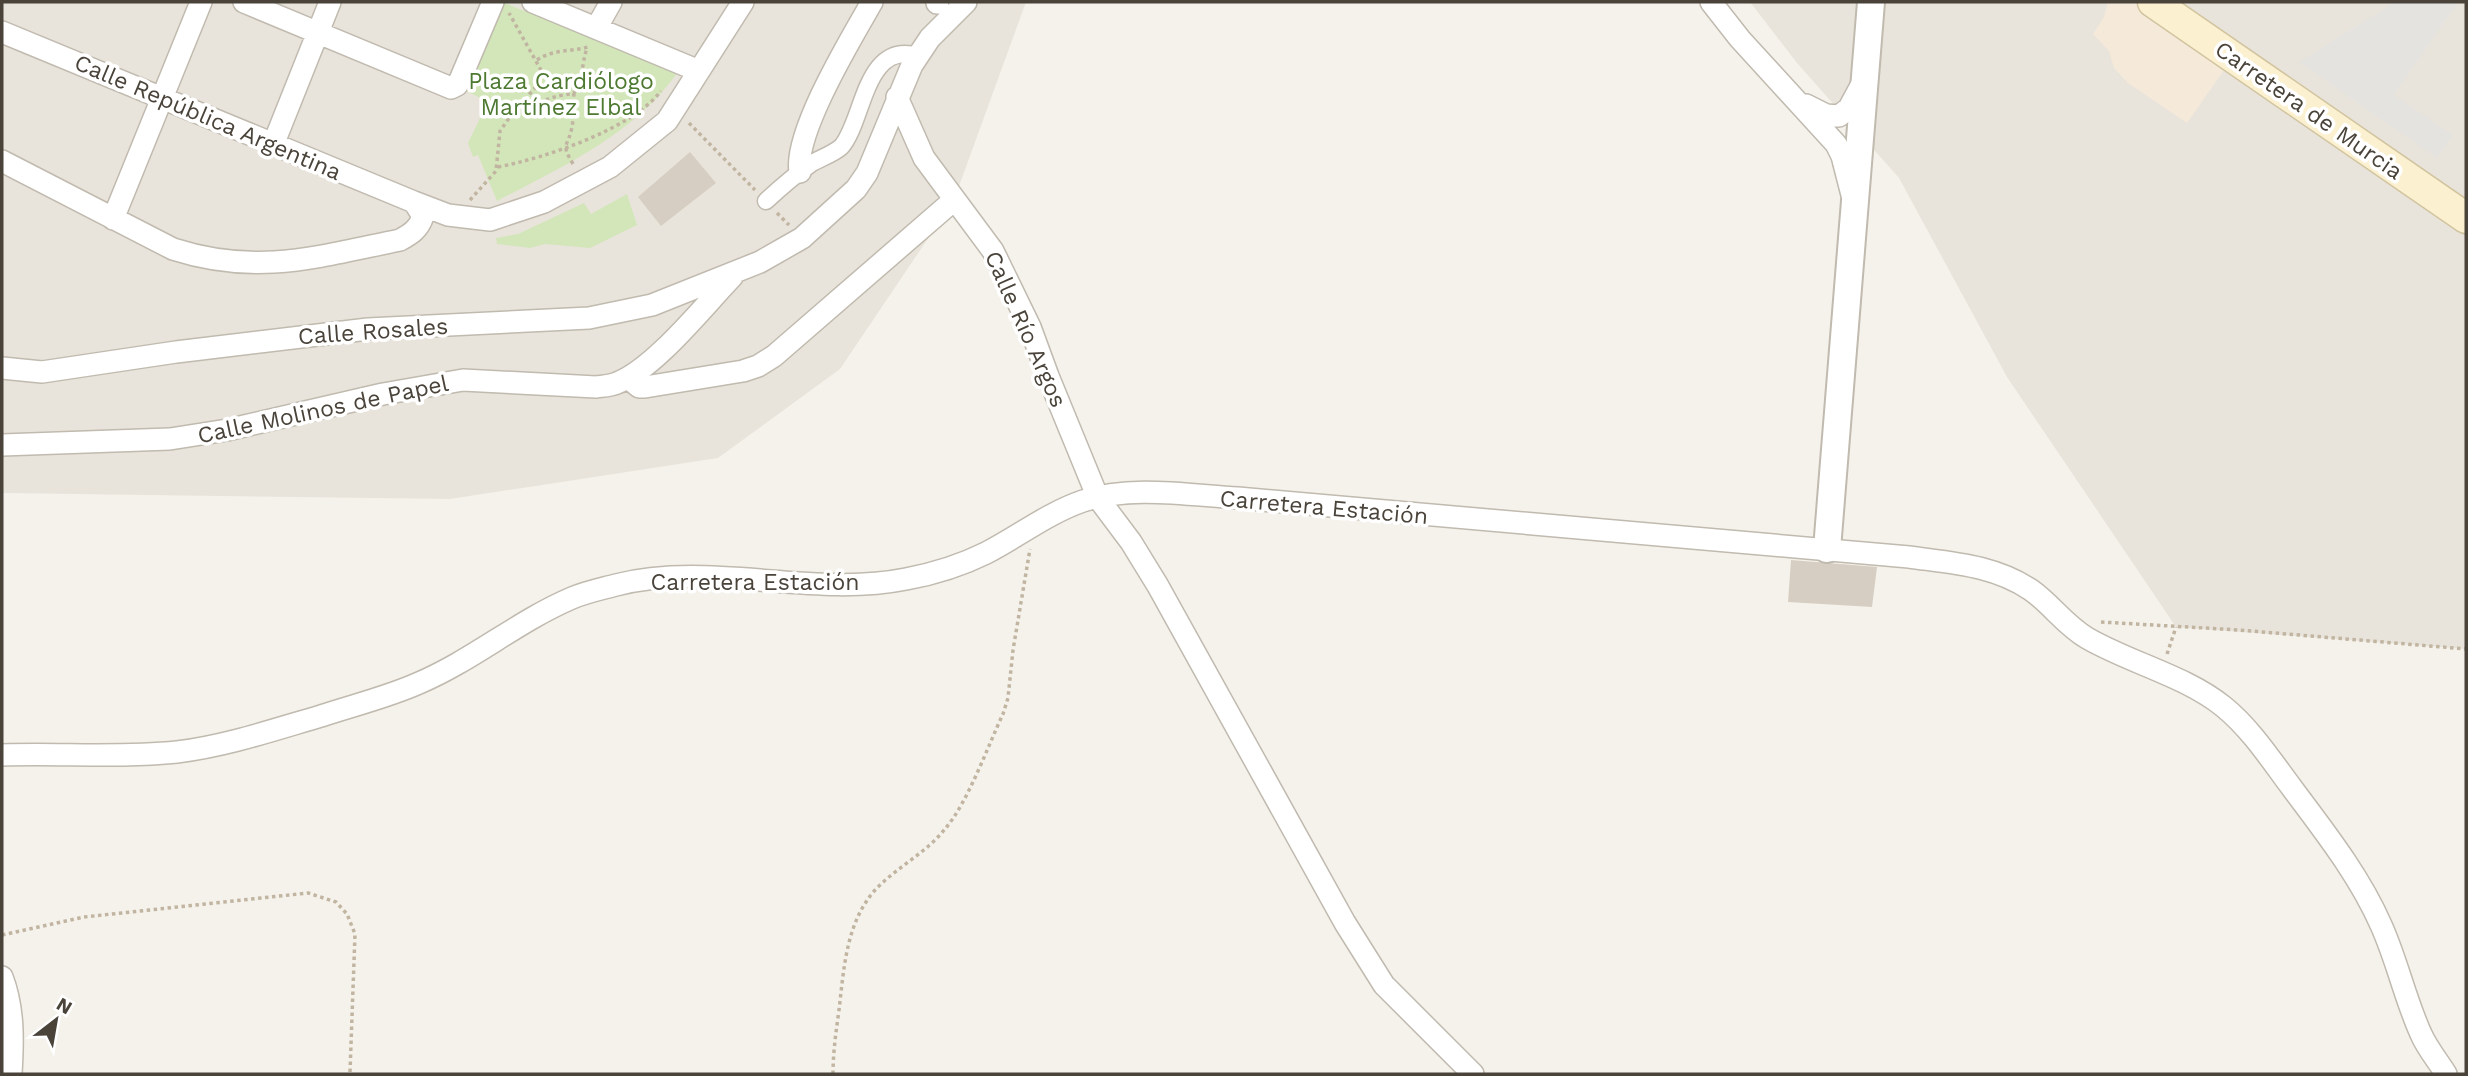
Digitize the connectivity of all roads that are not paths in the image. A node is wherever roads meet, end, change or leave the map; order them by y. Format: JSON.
{"nodes":[{"id":1,"x":201,"y":2,"type":"edge"},
{"id":2,"x":244,"y":2,"type":"edge"},
{"id":3,"x":330,"y":2,"type":"edge"},
{"id":4,"x":533,"y":2,"type":"edge"},
{"id":5,"x":611,"y":2,"type":"edge"},
{"id":6,"x":743,"y":2,"type":"edge"},
{"id":7,"x":873,"y":2,"type":"edge"},
{"id":8,"x":966,"y":2,"type":"edge"},
{"id":9,"x":1711,"y":2,"type":"edge"},
{"id":10,"x":1871,"y":2,"type":"edge"},
{"id":11,"x":2152,"y":2,"type":"edge"},
{"id":12,"x":501,"y":7,"type":"edge"},
{"id":13,"x":600,"y":28,"type":"junction"},
{"id":14,"x":2,"y":32,"type":"edge"},
{"id":15,"x":318,"y":32,"type":"junction"},
{"id":16,"x":918,"y":56,"type":"junction"},
{"id":17,"x":689,"y":67,"type":"junction"},
{"id":18,"x":1865,"y":76,"type":"junction"},
{"id":19,"x":1793,"y":96,"type":"junction"},
{"id":20,"x":897,"y":97,"type":"junction"},
{"id":21,"x":162,"y":98,"type":"junction"},
{"id":22,"x":273,"y":145,"type":"junction"},
{"id":23,"x":2,"y":161,"type":"edge"},
{"id":24,"x":800,"y":172,"type":"junction"},
{"id":25,"x":954,"y":200,"type":"junction"},
{"id":26,"x":766,"y":201,"type":"road end"},
{"id":27,"x":414,"y":202,"type":"junction"},
{"id":28,"x":1855,"y":209,"type":"junction"},
{"id":29,"x":2466,"y":218,"type":"edge"},
{"id":30,"x":113,"y":219,"type":"junction"},
{"id":31,"x":738,"y":271,"type":"junction"},
{"id":32,"x":2,"y":368,"type":"edge"},
{"id":33,"x":634,"y":375,"type":"junction"},
{"id":34,"x":2,"y":445,"type":"edge"},
{"id":35,"x":1098,"y":498,"type":"junction"},
{"id":36,"x":1827,"y":549,"type":"junction"},
{"id":37,"x":2,"y":755,"type":"edge"},
{"id":38,"x":2,"y":977,"type":"edge"},
{"id":39,"x":11,"y":1074,"type":"edge"},
{"id":40,"x":1473,"y":1074,"type":"edge"},
{"id":41,"x":2446,"y":1074,"type":"edge"}],
"edges":[{"from":1,"to":21,"type":"street"},
{"from":2,"to":15,"type":"street"},
{"from":3,"to":15,"type":"street"},
{"from":4,"to":13,"type":"street"},
{"from":5,"to":13,"type":"street"},
{"from":6,"to":17,"type":"street","name":"Calle República Argentina"},
{"from":7,"to":24,"type":"street"},
{"from":8,"to":16,"type":"street","name":"Calle Molinos de Papel"},
{"from":9,"to":19,"type":"street"},
{"from":10,"to":18,"type":"street"},
{"from":11,"to":29,"type":"main road","name":"Carretera de Murcia"},
{"from":12,"to":15,"type":"street"},
{"from":13,"to":17,"type":"street"},
{"from":14,"to":21,"type":"street","name":"Calle República Argentina"},
{"from":15,"to":22,"type":"street"},
{"from":16,"to":20,"type":"street","name":"Calle Molinos de Papel"},
{"from":16,"to":24,"type":"street"},
{"from":17,"to":27,"type":"street","name":"Calle República Argentina"},
{"from":18,"to":19,"type":"street"},
{"from":18,"to":28,"type":"street"},
{"from":19,"to":28,"type":"street"},
{"from":20,"to":25,"type":"street","name":"Calle Río Argos"},
{"from":20,"to":31,"type":"street","name":"Calle Molinos de Papel"},
{"from":21,"to":22,"type":"street","name":"Calle República Argentina"},
{"from":21,"to":30,"type":"street"},
{"from":22,"to":27,"type":"street","name":"Calle República Argentina"},
{"from":23,"to":30,"type":"street"},
{"from":24,"to":26,"type":"street"},
{"from":25,"to":33,"type":"street"},
{"from":25,"to":35,"type":"street","name":"Calle Río Argos"},
{"from":27,"to":30,"type":"street"},
{"from":28,"to":36,"type":"street"},
{"from":31,"to":32,"type":"street","name":"Calle Rosales"},
{"from":31,"to":33,"type":"street","name":"Calle Molinos de Papel"},
{"from":33,"to":34,"type":"street","name":"Calle Molinos de Papel"},
{"from":35,"to":36,"type":"street","name":"Carretera Estación"},
{"from":35,"to":37,"type":"street","name":"Carretera Estación"},
{"from":35,"to":40,"type":"street","name":"Calle Río Argos"},
{"from":36,"to":41,"type":"street","name":"Carretera Estación"},
{"from":38,"to":39,"type":"street"}]}
